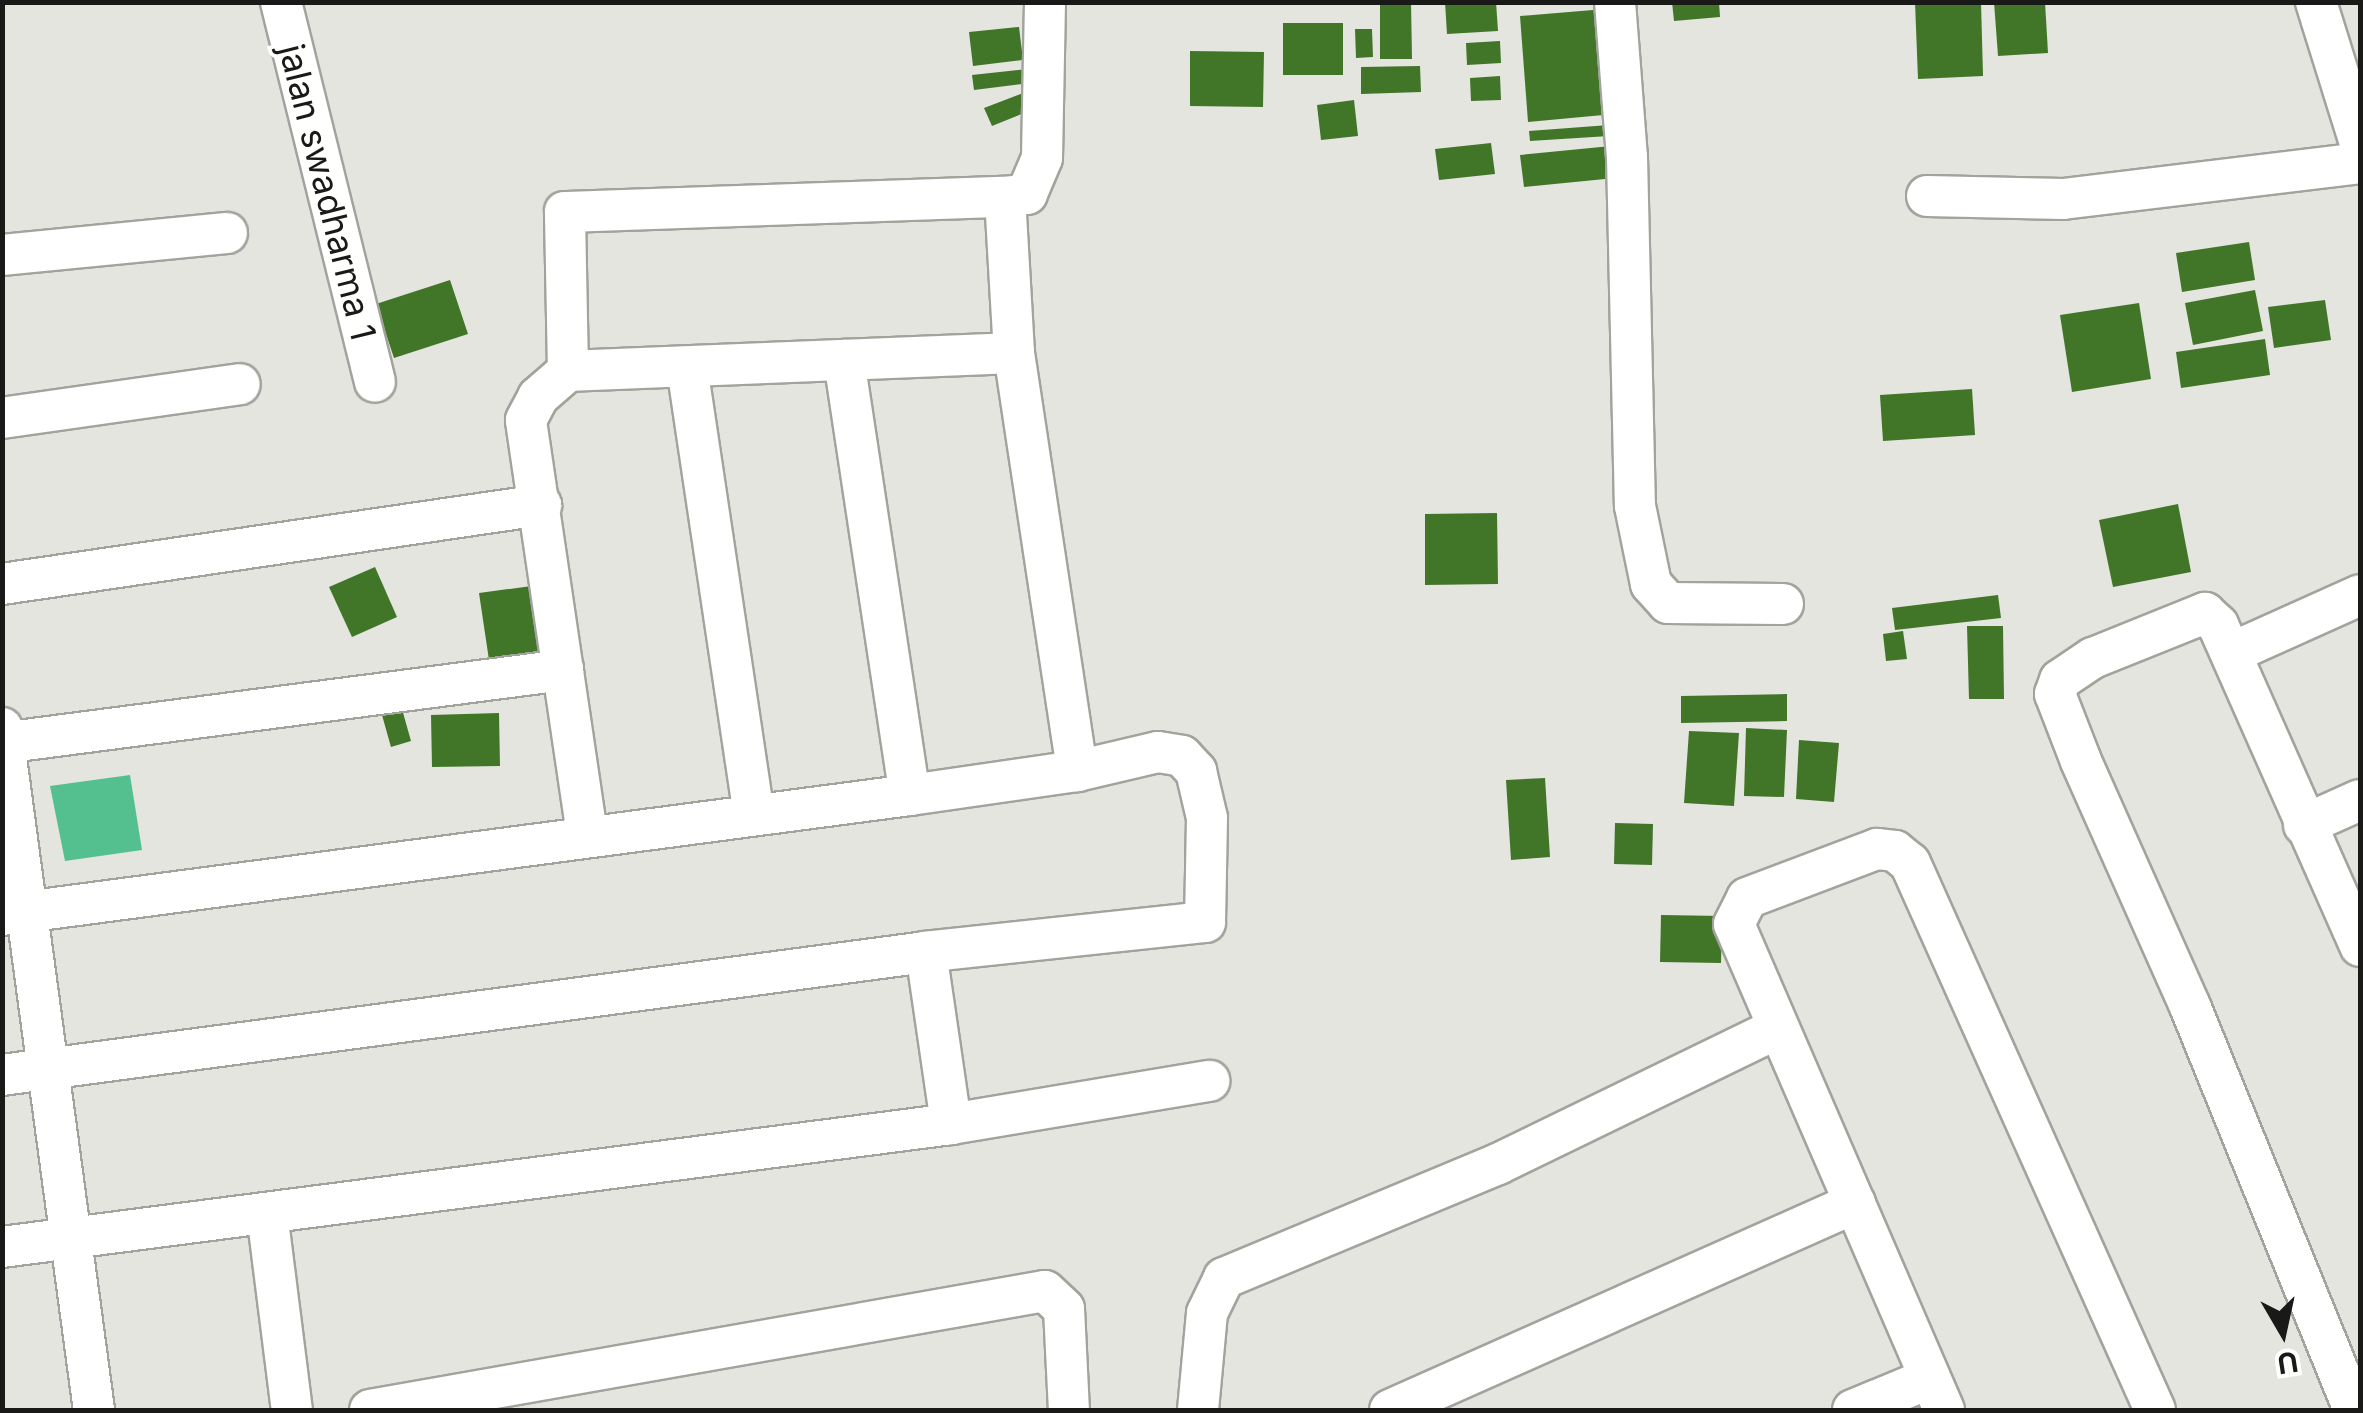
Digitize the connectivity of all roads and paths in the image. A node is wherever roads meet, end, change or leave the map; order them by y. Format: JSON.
{"nodes":[{"id":1,"x":281,"y":2,"type":"edge"},
{"id":2,"x":1045,"y":2,"type":"edge"},
{"id":3,"x":1615,"y":2,"type":"edge"},
{"id":4,"x":2316,"y":2,"type":"edge"},
{"id":5,"x":2360,"y":143,"type":"edge"},
{"id":6,"x":2360,"y":163,"type":"edge"},
{"id":7,"x":1927,"y":196,"type":"dead end"},
{"id":8,"x":1005,"y":197,"type":"junction"},
{"id":9,"x":227,"y":233,"type":"dead end"},
{"id":10,"x":2,"y":256,"type":"edge"},
{"id":11,"x":1014,"y":353,"type":"junction"},
{"id":12,"x":844,"y":360,"type":"junction"},
{"id":13,"x":687,"y":367,"type":"junction"},
{"id":14,"x":568,"y":371,"type":"junction"},
{"id":15,"x":375,"y":382,"type":"dead end"},
{"id":16,"x":240,"y":384,"type":"dead end"},
{"id":17,"x":2,"y":418,"type":"edge"},
{"id":18,"x":540,"y":505,"type":"junction"},
{"id":19,"x":2,"y":584,"type":"edge"},
{"id":20,"x":2360,"y":595,"type":"edge"},
{"id":21,"x":1783,"y":604,"type":"dead end"},
{"id":22,"x":2231,"y":654,"type":"junction"},
{"id":23,"x":563,"y":670,"type":"junction"},
{"id":24,"x":3,"y":738,"type":"edge"},
{"id":25,"x":1077,"y":772,"type":"junction"},
{"id":26,"x":910,"y":795,"type":"junction"},
{"id":27,"x":2360,"y":800,"type":"edge"},
{"id":28,"x":753,"y":811,"type":"junction"},
{"id":29,"x":2304,"y":824,"type":"junction"},
{"id":30,"x":587,"y":834,"type":"junction"},
{"id":31,"x":15,"y":913,"type":"edge"},
{"id":32,"x":2360,"y":946,"type":"edge"},
{"id":33,"x":926,"y":952,"type":"junction"},
{"id":34,"x":1776,"y":1029,"type":"junction"},
{"id":35,"x":48,"y":1070,"type":"junction"},
{"id":36,"x":2,"y":1075,"type":"edge"},
{"id":37,"x":1210,"y":1081,"type":"dead end"},
{"id":38,"x":951,"y":1124,"type":"junction"},
{"id":39,"x":1855,"y":1202,"type":"junction"},
{"id":40,"x":267,"y":1214,"type":"junction"},
{"id":41,"x":71,"y":1238,"type":"junction"},
{"id":42,"x":2,"y":1247,"type":"edge"},
{"id":43,"x":1936,"y":1395,"type":"edge"},
{"id":44,"x":94,"y":1410,"type":"edge"},
{"id":45,"x":292,"y":1410,"type":"edge"},
{"id":46,"x":370,"y":1410,"type":"edge"},
{"id":47,"x":1069,"y":1410,"type":"edge"},
{"id":48,"x":1198,"y":1410,"type":"edge"},
{"id":49,"x":1390,"y":1410,"type":"edge"},
{"id":50,"x":1853,"y":1410,"type":"edge"},
{"id":51,"x":2155,"y":1410,"type":"edge"},
{"id":52,"x":2354,"y":1410,"type":"edge"}],
"edges":[{"from":1,"to":15,"type":"street","name":"jalan swadharma 1"},
{"from":2,"to":8,"type":"street"},
{"from":3,"to":21,"type":"street"},
{"from":4,"to":5,"type":"street"},
{"from":6,"to":7,"type":"street"},
{"from":8,"to":11,"type":"street"},
{"from":8,"to":14,"type":"street"},
{"from":9,"to":10,"type":"street"},
{"from":11,"to":12,"type":"street"},
{"from":11,"to":25,"type":"street"},
{"from":12,"to":13,"type":"street"},
{"from":12,"to":26,"type":"street"},
{"from":13,"to":14,"type":"street"},
{"from":13,"to":28,"type":"street"},
{"from":14,"to":18,"type":"street"},
{"from":16,"to":17,"type":"street"},
{"from":18,"to":19,"type":"street"},
{"from":18,"to":23,"type":"street"},
{"from":20,"to":22,"type":"street"},
{"from":22,"to":29,"type":"street"},
{"from":22,"to":52,"type":"street"},
{"from":23,"to":24,"type":"street"},
{"from":23,"to":30,"type":"street"},
{"from":24,"to":31,"type":"street"},
{"from":25,"to":26,"type":"street"},
{"from":25,"to":33,"type":"street"},
{"from":26,"to":28,"type":"street"},
{"from":27,"to":29,"type":"street"},
{"from":28,"to":30,"type":"street"},
{"from":29,"to":32,"type":"street"},
{"from":30,"to":31,"type":"street"},
{"from":31,"to":35,"type":"street"},
{"from":33,"to":35,"type":"street"},
{"from":33,"to":38,"type":"street"},
{"from":34,"to":39,"type":"street"},
{"from":34,"to":48,"type":"street"},
{"from":34,"to":51,"type":"street"},
{"from":35,"to":36,"type":"street"},
{"from":35,"to":41,"type":"street"},
{"from":37,"to":38,"type":"street"},
{"from":38,"to":40,"type":"street"},
{"from":39,"to":43,"type":"street"},
{"from":39,"to":49,"type":"street"},
{"from":40,"to":41,"type":"street"},
{"from":40,"to":45,"type":"street"},
{"from":41,"to":42,"type":"street"},
{"from":41,"to":44,"type":"street"},
{"from":43,"to":50,"type":"street"},
{"from":46,"to":47,"type":"street"}]}
